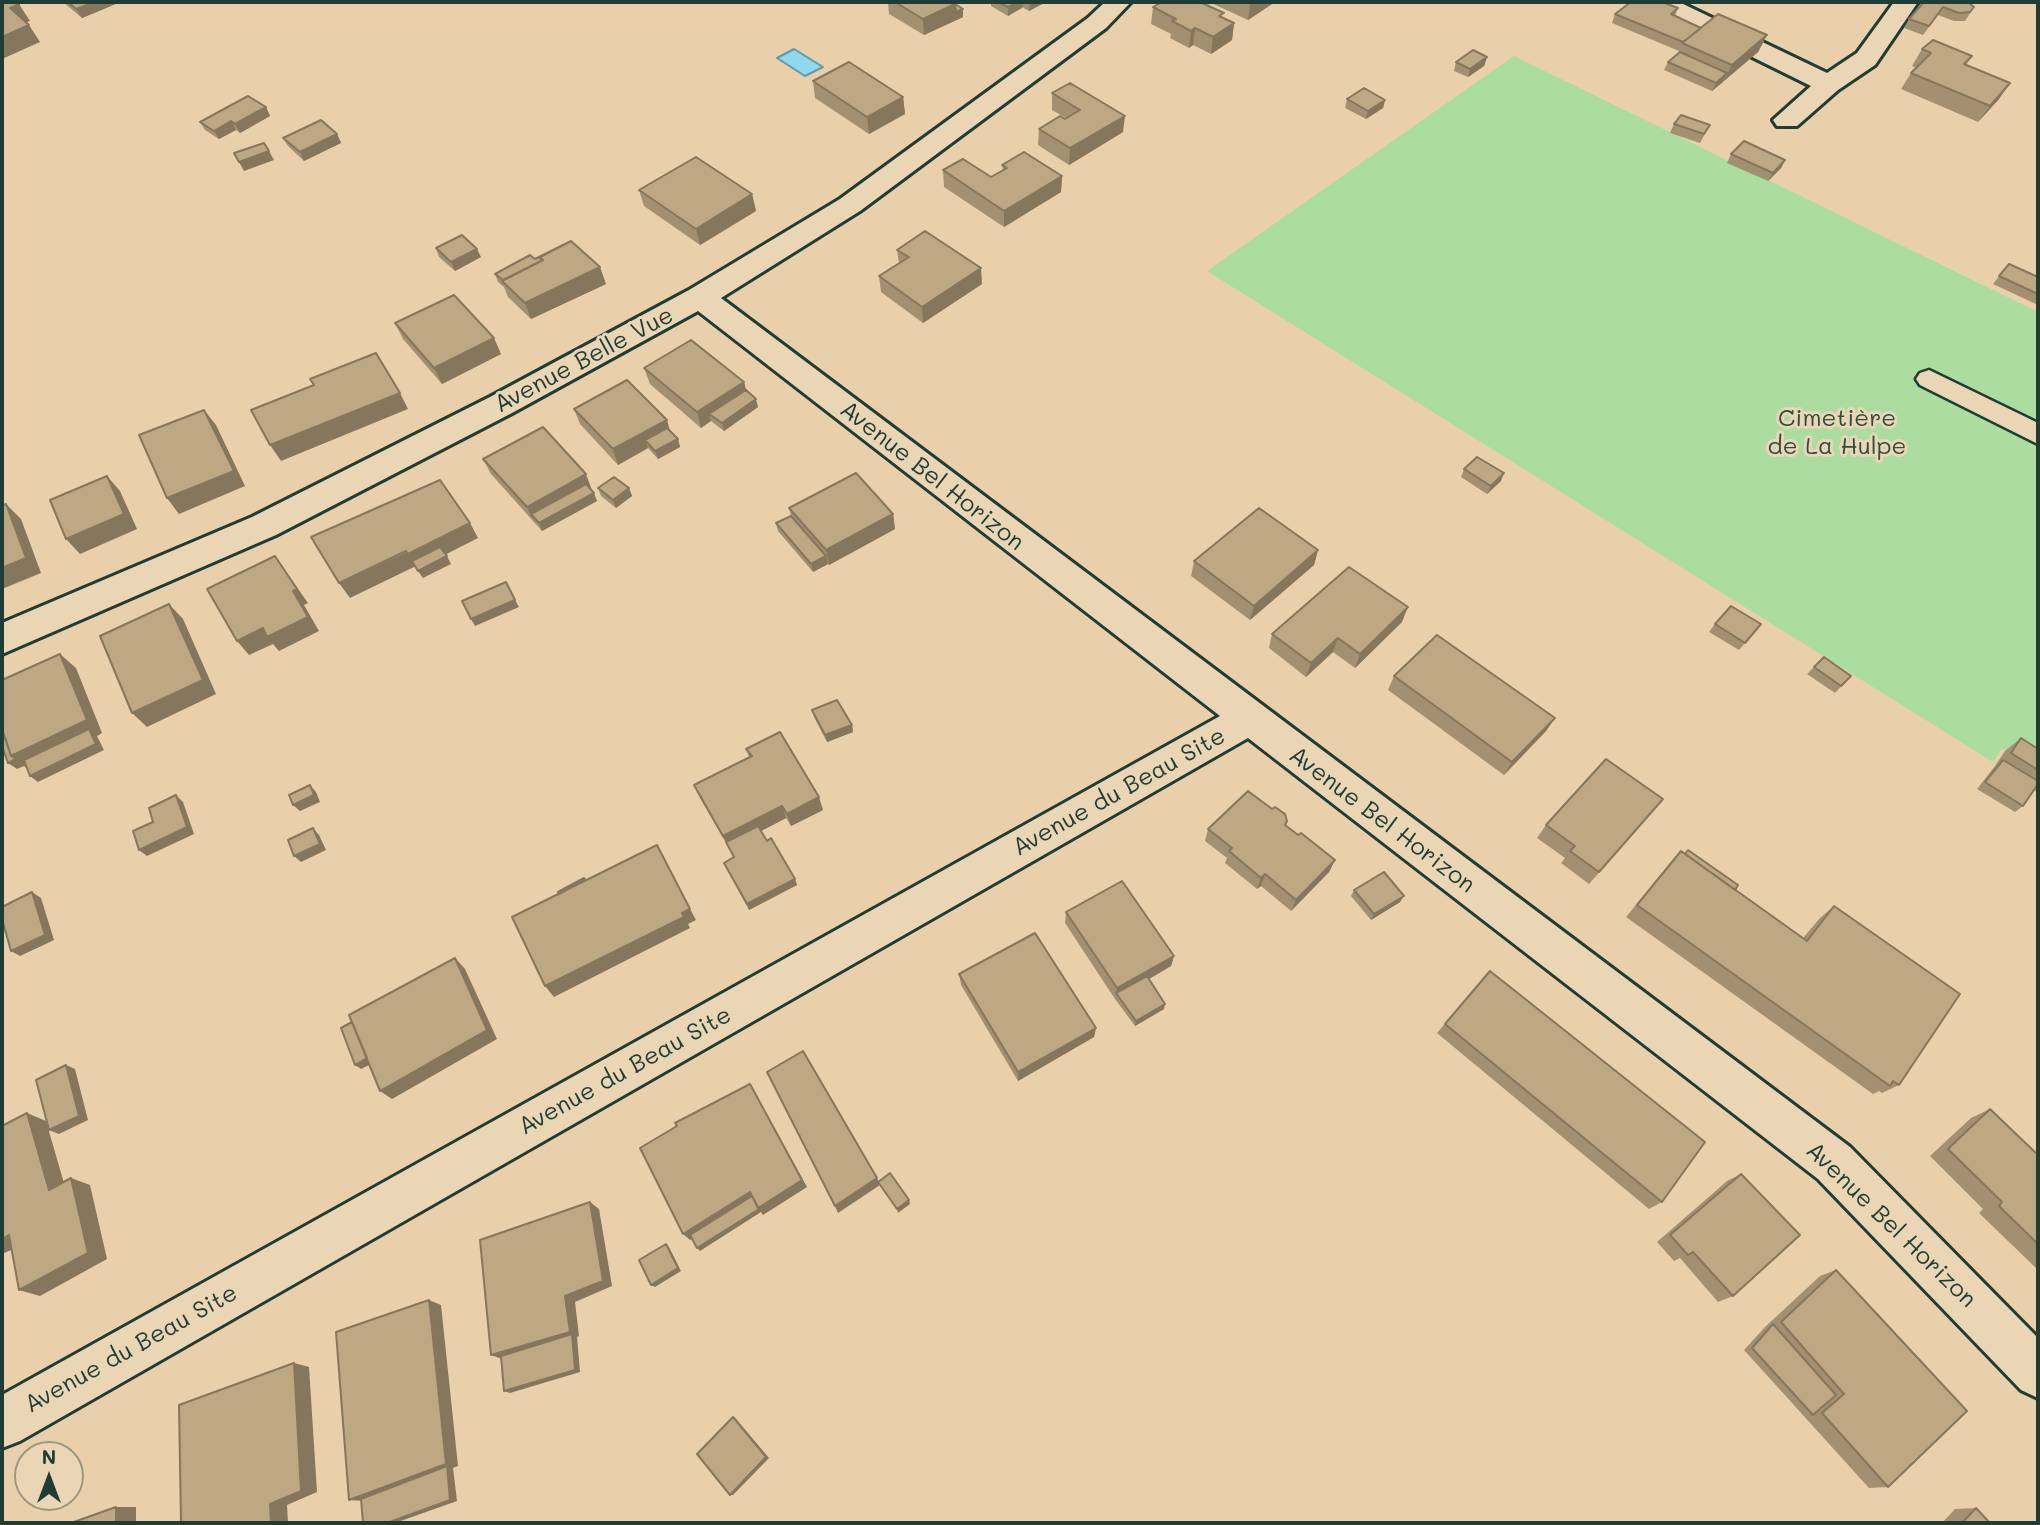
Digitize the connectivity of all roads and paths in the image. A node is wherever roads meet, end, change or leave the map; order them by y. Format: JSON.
{"nodes":[{"id":1,"x":1119,"y":2,"type":"edge"},
{"id":2,"x":1660,"y":2,"type":"edge"},
{"id":3,"x":1906,"y":2,"type":"edge"},
{"id":4,"x":1829,"y":83,"type":"junction"},
{"id":5,"x":1787,"y":120,"type":"dead end"},
{"id":6,"x":700,"y":297,"type":"junction"},
{"id":7,"x":1929,"y":379,"type":"dead end"},
{"id":8,"x":2038,"y":434,"type":"edge"},
{"id":9,"x":2,"y":639,"type":"edge"},
{"id":10,"x":1248,"y":719,"type":"junction"},
{"id":11,"x":2038,"y":1373,"type":"edge"},
{"id":12,"x":2,"y":1423,"type":"edge"}],
"edges":[{"from":1,"to":6,"type":"street","name":"Avenue Belle Vue"},
{"from":2,"to":4,"type":"street"},
{"from":3,"to":4,"type":"street"},
{"from":4,"to":5,"type":"street"},
{"from":6,"to":9,"type":"street","name":"Avenue Belle Vue"},
{"from":6,"to":10,"type":"street","name":"Avenue Bel Horizon"},
{"from":7,"to":8,"type":"lane"},
{"from":10,"to":11,"type":"street","name":"Avenue Bel Horizon"},
{"from":10,"to":12,"type":"street","name":"Avenue du Beau Site"}]}
